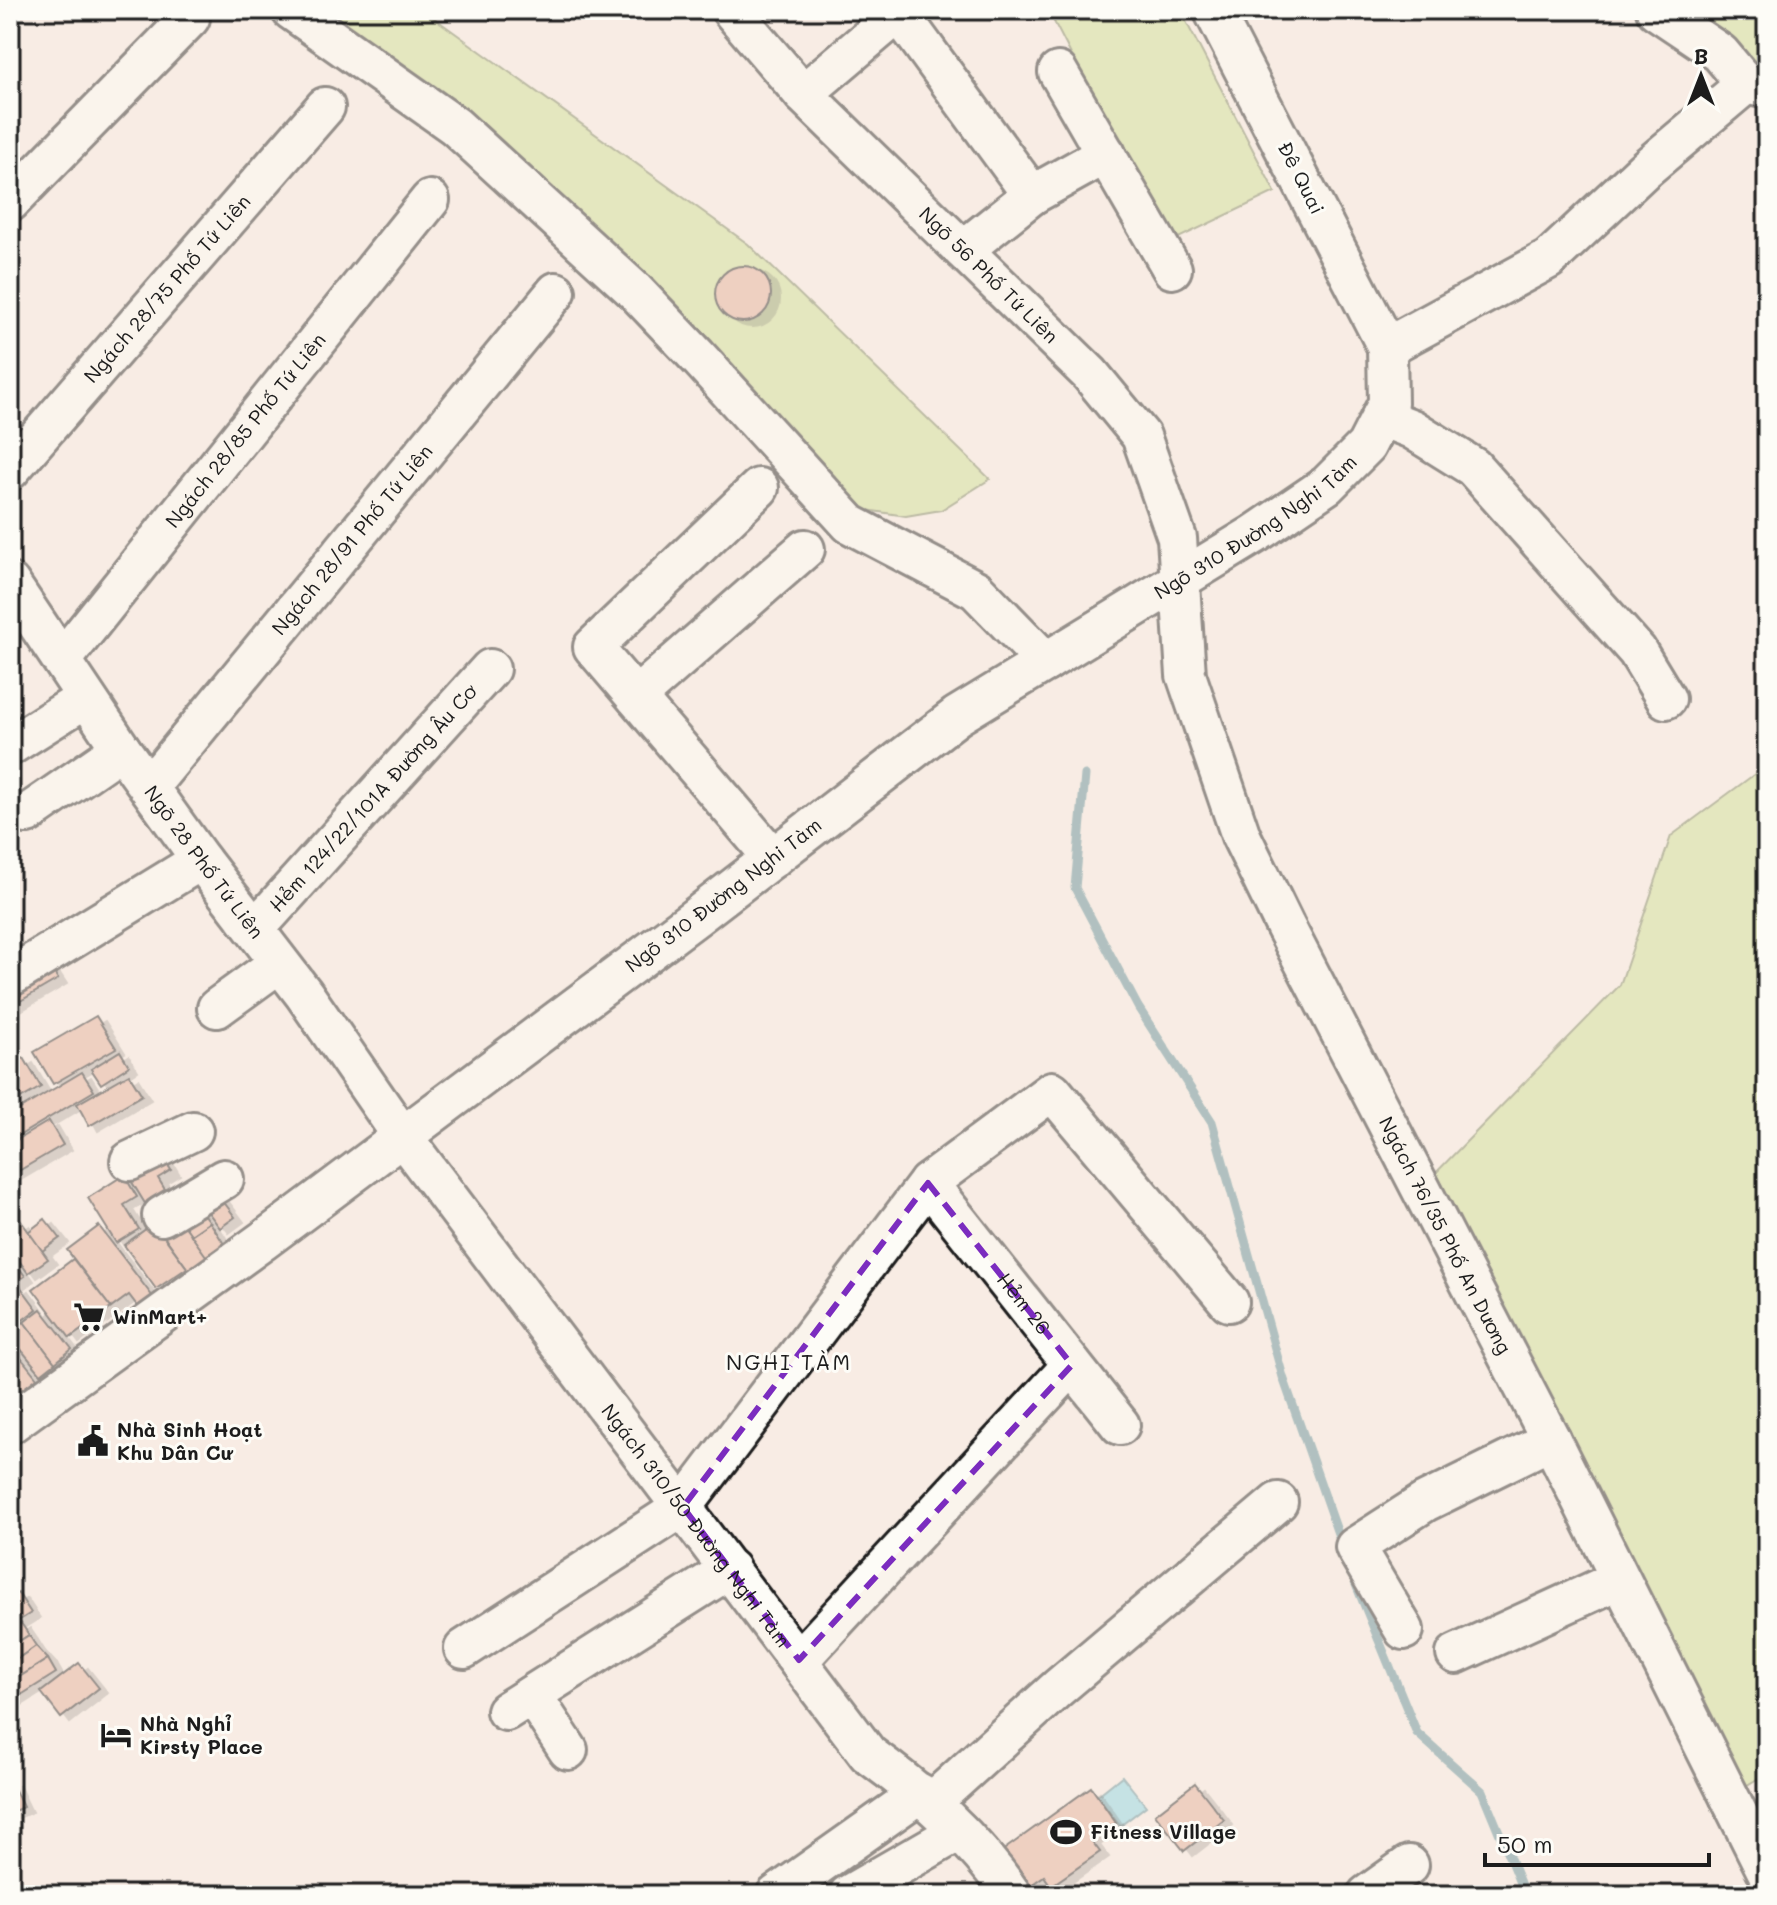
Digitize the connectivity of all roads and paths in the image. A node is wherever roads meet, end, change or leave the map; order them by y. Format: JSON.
{"nodes":[{"id":1,"x":291,"y":10,"type":"edge"},
{"id":2,"x":731,"y":10,"type":"edge"},
{"id":3,"x":1213,"y":10,"type":"edge"},
{"id":4,"x":1656,"y":10,"type":"edge"},
{"id":5,"x":900,"y":11,"type":"edge"},
{"id":6,"x":190,"y":18,"type":"dead end"},
{"id":7,"x":1058,"y":72,"type":"dead end"},
{"id":8,"x":1757,"y":86,"type":"edge"},
{"id":9,"x":803,"y":94,"type":"junction"},
{"id":10,"x":325,"y":107,"type":"dead end"},
{"id":11,"x":1106,"y":154,"type":"junction"},
{"id":12,"x":1032,"y":195,"type":"junction"},
{"id":13,"x":430,"y":200,"type":"dead end"},
{"id":14,"x":10,"y":202,"type":"edge"},
{"id":15,"x":963,"y":250,"type":"junction"},
{"id":16,"x":1172,"y":269,"type":"dead end"},
{"id":17,"x":556,"y":292,"type":"dead end"},
{"id":18,"x":1387,"y":347,"type":"junction"},
{"id":19,"x":1381,"y":417,"type":"junction"},
{"id":20,"x":10,"y":470,"type":"edge"},
{"id":21,"x":759,"y":488,"type":"dead end"},
{"id":22,"x":805,"y":549,"type":"dead end"},
{"id":23,"x":1180,"y":579,"type":"junction"},
{"id":24,"x":10,"y":583,"type":"edge"},
{"id":25,"x":62,"y":660,"type":"junction"},
{"id":26,"x":1046,"y":662,"type":"junction"},
{"id":27,"x":490,"y":669,"type":"dead end"},
{"id":28,"x":636,"y":697,"type":"junction"},
{"id":29,"x":86,"y":698,"type":"junction"},
{"id":30,"x":1666,"y":699,"type":"dead end"},
{"id":31,"x":10,"y":746,"type":"edge"},
{"id":32,"x":121,"y":749,"type":"junction"},
{"id":33,"x":149,"y":787,"type":"junction"},
{"id":34,"x":27,"y":814,"type":"dead end"},
{"id":35,"x":773,"y":858,"type":"junction"},
{"id":36,"x":201,"y":860,"type":"junction"},
{"id":37,"x":255,"y":929,"type":"junction"},
{"id":38,"x":279,"y":963,"type":"junction"},
{"id":39,"x":10,"y":977,"type":"edge"},
{"id":40,"x":217,"y":1008,"type":"dead end"},
{"id":41,"x":193,"y":1131,"type":"dead end"},
{"id":42,"x":402,"y":1136,"type":"junction"},
{"id":43,"x":130,"y":1161,"type":"dead end"},
{"id":44,"x":224,"y":1179,"type":"dead end"},
{"id":45,"x":928,"y":1183,"type":"junction"},
{"id":46,"x":162,"y":1216,"type":"dead end"},
{"id":47,"x":1229,"y":1302,"type":"dead end"},
{"id":48,"x":1072,"y":1365,"type":"junction"},
{"id":49,"x":10,"y":1424,"type":"edge"},
{"id":50,"x":1120,"y":1425,"type":"dead end"},
{"id":51,"x":1551,"y":1440,"type":"junction"},
{"id":52,"x":1278,"y":1502,"type":"dead end"},
{"id":53,"x":683,"y":1507,"type":"junction"},
{"id":54,"x":730,"y":1569,"type":"junction"},
{"id":55,"x":1620,"y":1579,"type":"junction"},
{"id":56,"x":1404,"y":1630,"type":"dead end"},
{"id":57,"x":464,"y":1649,"type":"dead end"},
{"id":58,"x":1456,"y":1654,"type":"dead end"},
{"id":59,"x":799,"y":1660,"type":"junction"},
{"id":60,"x":568,"y":1750,"type":"dead end"},
{"id":61,"x":926,"y":1798,"type":"junction"},
{"id":62,"x":959,"y":1831,"type":"junction"},
{"id":63,"x":1409,"y":1865,"type":"dead end"},
{"id":64,"x":1767,"y":1872,"type":"edge"},
{"id":65,"x":776,"y":1895,"type":"edge"},
{"id":66,"x":848,"y":1895,"type":"edge"},
{"id":67,"x":1012,"y":1895,"type":"edge"},
{"id":68,"x":1367,"y":1895,"type":"edge"}],
"edges":[{"from":1,"to":26,"type":"street"},
{"from":2,"to":9,"type":"street","name":"Ngõ 56 Phố Tứ Liên"},
{"from":3,"to":18,"type":"street","name":"Đê Quai"},
{"from":4,"to":8,"type":"street"},
{"from":5,"to":9,"type":"street"},
{"from":5,"to":12,"type":"street"},
{"from":6,"to":14,"type":"street"},
{"from":7,"to":11,"type":"street"},
{"from":8,"to":18,"type":"street"},
{"from":9,"to":15,"type":"street","name":"Ngõ 56 Phố Tứ Liên"},
{"from":10,"to":20,"type":"street","name":"Ngách 28/75 Phố Tứ Liên"},
{"from":11,"to":12,"type":"street"},
{"from":11,"to":16,"type":"street"},
{"from":12,"to":15,"type":"street"},
{"from":13,"to":25,"type":"street","name":"Ngách 28/85 Phố Tứ Liên"},
{"from":15,"to":23,"type":"street","name":"Ngõ 56 Phố Tứ Liên"},
{"from":17,"to":33,"type":"street","name":"Ngách 28/91 Phố Tứ Liên"},
{"from":18,"to":19,"type":"street","name":"Ngõ 310 Đường Nghi Tàm"},
{"from":19,"to":23,"type":"street","name":"Ngõ 310 Đường Nghi Tàm"},
{"from":19,"to":30,"type":"street"},
{"from":21,"to":28,"type":"street"},
{"from":22,"to":28,"type":"street"},
{"from":23,"to":26,"type":"street","name":"Ngõ 310 Đường Nghi Tàm"},
{"from":23,"to":51,"type":"street","name":"Ngách 76/35 Phố An Dương"},
{"from":24,"to":25,"type":"street","name":"Ngõ 28 Phố Tứ Liên"},
{"from":25,"to":29,"type":"street","name":"Ngõ 28 Phố Tứ Liên"},
{"from":26,"to":35,"type":"street","name":"Ngõ 310 Đường Nghi Tàm"},
{"from":27,"to":37,"type":"street","name":"Hẻm 124/22/101A Đường Âu Cơ"},
{"from":28,"to":35,"type":"street"},
{"from":29,"to":31,"type":"street"},
{"from":29,"to":32,"type":"street","name":"Ngõ 28 Phố Tứ Liên"},
{"from":32,"to":33,"type":"street","name":"Ngõ 28 Phố Tứ Liên"},
{"from":32,"to":34,"type":"street"},
{"from":33,"to":36,"type":"street","name":"Ngõ 28 Phố Tứ Liên"},
{"from":35,"to":42,"type":"street","name":"Ngõ 310 Đường Nghi Tàm"},
{"from":36,"to":37,"type":"street","name":"Ngõ 28 Phố Tứ Liên"},
{"from":36,"to":39,"type":"street"},
{"from":37,"to":38,"type":"street","name":"Ngõ 28 Phố Tứ Liên"},
{"from":38,"to":40,"type":"street"},
{"from":38,"to":42,"type":"street","name":"Ngõ 28 Phố Tứ Liên"},
{"from":41,"to":43,"type":"street"},
{"from":42,"to":49,"type":"street","name":"Ngõ 310 Đường Nghi Tàm"},
{"from":42,"to":53,"type":"street","name":"Ngách 310/50 Đường Nghi Tàm"},
{"from":44,"to":46,"type":"street"},
{"from":45,"to":47,"type":"street"},
{"from":45,"to":48,"type":"street","name":"Hẻm 26"},
{"from":45,"to":53,"type":"street"},
{"from":48,"to":50,"type":"street","name":"Hẻm 26"},
{"from":48,"to":59,"type":"street"},
{"from":51,"to":55,"type":"street","name":"Ngách 76/35 Phố An Dương"},
{"from":51,"to":56,"type":"street"},
{"from":52,"to":61,"type":"street"},
{"from":53,"to":54,"type":"street","name":"Ngách 310/50 Đường Nghi Tàm"},
{"from":53,"to":57,"type":"street"},
{"from":54,"to":59,"type":"street","name":"Ngách 310/50 Đường Nghi Tàm"},
{"from":54,"to":60,"type":"street"},
{"from":55,"to":58,"type":"street"},
{"from":55,"to":64,"type":"street","name":"Ngách 76/35 Phố An Dương"},
{"from":59,"to":61,"type":"street","name":"Ngách 310/50 Đường Nghi Tàm"},
{"from":61,"to":62,"type":"street","name":"Ngách 310/50 Đường Nghi Tàm"},
{"from":61,"to":65,"type":"street"},
{"from":62,"to":66,"type":"street"},
{"from":62,"to":67,"type":"street","name":"Ngách 310/50 Đường Nghi Tàm"},
{"from":63,"to":68,"type":"street"}]}
